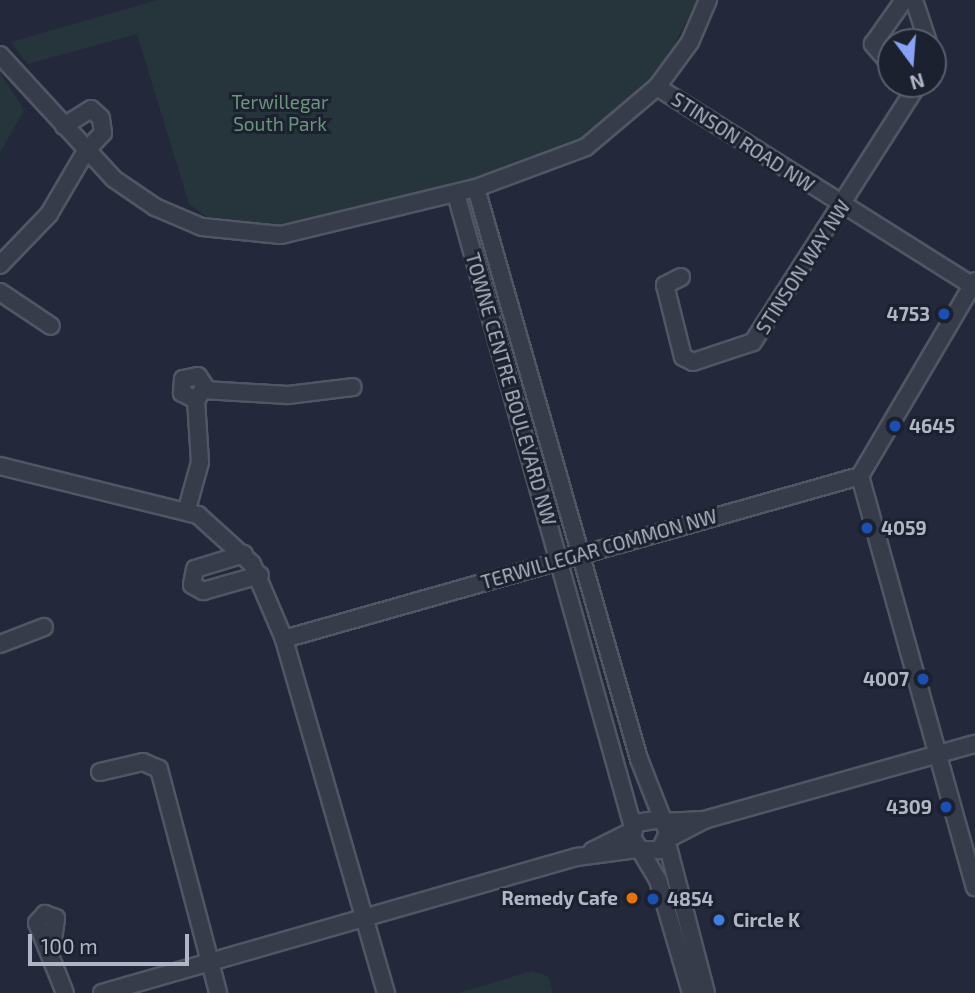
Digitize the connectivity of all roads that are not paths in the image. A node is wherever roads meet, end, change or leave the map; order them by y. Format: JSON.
{"nodes":[{"id":1,"x":708,"y":0,"type":"edge"},
{"id":2,"x":904,"y":0,"type":"edge"},
{"id":3,"x":914,"y":0,"type":"edge"},
{"id":4,"x":884,"y":28,"type":"edge"},
{"id":5,"x":924,"y":28,"type":"edge"},
{"id":6,"x":0,"y":55,"type":"edge"},
{"id":7,"x":657,"y":87,"type":"junction"},
{"id":8,"x":909,"y":98,"type":"edge"},
{"id":9,"x":64,"y":126,"type":"junction"},
{"id":10,"x":86,"y":151,"type":"junction"},
{"id":11,"x":475,"y":188,"type":"junction"},
{"id":12,"x":456,"y":194,"type":"junction"},
{"id":13,"x":842,"y":206,"type":"junction"},
{"id":14,"x":0,"y":265,"type":"edge"},
{"id":15,"x":681,"y":277,"type":"dead end"},
{"id":16,"x":974,"y":283,"type":"edge"},
{"id":17,"x":0,"y":292,"type":"edge"},
{"id":18,"x":51,"y":326,"type":"dead end"},
{"id":19,"x":353,"y":387,"type":"dead end"},
{"id":20,"x":0,"y":466,"type":"edge"},
{"id":21,"x":860,"y":476,"type":"junction"},
{"id":22,"x":187,"y":509,"type":"junction"},
{"id":23,"x":580,"y":553,"type":"junction"},
{"id":24,"x":244,"y":554,"type":"junction"},
{"id":25,"x":559,"y":559,"type":"junction"},
{"id":26,"x":260,"y":575,"type":"junction"},
{"id":27,"x":44,"y":627,"type":"dead end"},
{"id":28,"x":284,"y":639,"type":"junction"},
{"id":29,"x":0,"y":644,"type":"edge"},
{"id":30,"x":975,"y":744,"type":"edge"},
{"id":31,"x":939,"y":754,"type":"junction"},
{"id":32,"x":100,"y":772,"type":"dead end"},
{"id":33,"x":704,"y":820,"type":"junction"},
{"id":34,"x":662,"y":821,"type":"junction"},
{"id":35,"x":633,"y":829,"type":"junction"},
{"id":36,"x":667,"y":841,"type":"junction"},
{"id":37,"x":639,"y":849,"type":"junction"},
{"id":38,"x":587,"y":854,"type":"junction"},
{"id":39,"x":975,"y":887,"type":"edge"},
{"id":40,"x":366,"y":916,"type":"junction"},
{"id":41,"x":52,"y":947,"type":"dead end"},
{"id":42,"x":209,"y":963,"type":"junction"},
{"id":43,"x":65,"y":993,"type":"edge"},
{"id":44,"x":102,"y":993,"type":"edge"},
{"id":45,"x":218,"y":993,"type":"edge"},
{"id":46,"x":386,"y":993,"type":"edge"},
{"id":47,"x":691,"y":993,"type":"edge"},
{"id":48,"x":706,"y":993,"type":"edge"}],
"edges":[{"from":1,"to":7,"type":"street"},
{"from":2,"to":4,"type":"street"},
{"from":3,"to":5,"type":"street"},
{"from":6,"to":9,"type":"street"},
{"from":7,"to":11,"type":"street"},
{"from":7,"to":13,"type":"street","name":"STINSON ROAD NW"},
{"from":8,"to":13,"type":"street","name":"STINSON WAY NW"},
{"from":9,"to":10,"type":"street"},
{"from":9,"to":10,"type":"street"},
{"from":10,"to":12,"type":"street"},
{"from":10,"to":14,"type":"street"},
{"from":11,"to":12,"type":"street"},
{"from":11,"to":23,"type":"street","name":"TOWNE CENTRE BOULEVARD NW"},
{"from":12,"to":25,"type":"street","name":"TOWNE CENTRE BOULEVARD NW"},
{"from":13,"to":15,"type":"street","name":"STINSON WAY NW"},
{"from":13,"to":16,"type":"street","name":"STINSON ROAD NW"},
{"from":16,"to":21,"type":"street"},
{"from":17,"to":18,"type":"street"},
{"from":19,"to":22,"type":"street"},
{"from":20,"to":22,"type":"street"},
{"from":21,"to":23,"type":"street","name":"TERWILLEGAR COMMON NW"},
{"from":21,"to":31,"type":"street"},
{"from":22,"to":24,"type":"street"},
{"from":23,"to":25,"type":"street","name":"TERWILLEGAR COMMON NW"},
{"from":23,"to":34,"type":"street","name":"TOWNE CENTRE BOULEVARD NW"},
{"from":24,"to":26,"type":"street"},
{"from":24,"to":26,"type":"street"},
{"from":25,"to":28,"type":"street","name":"TERWILLEGAR COMMON NW"},
{"from":25,"to":35,"type":"street","name":"TOWNE CENTRE BOULEVARD NW"},
{"from":26,"to":28,"type":"street"},
{"from":27,"to":29,"type":"street"},
{"from":28,"to":40,"type":"street"},
{"from":30,"to":31,"type":"street"},
{"from":31,"to":33,"type":"street"},
{"from":31,"to":39,"type":"street"},
{"from":32,"to":42,"type":"street"},
{"from":33,"to":34,"type":"street"},
{"from":33,"to":36,"type":"street"},
{"from":34,"to":35,"type":"street"},
{"from":34,"to":36,"type":"street"},
{"from":35,"to":37,"type":"street"},
{"from":35,"to":38,"type":"street"},
{"from":36,"to":37,"type":"street"},
{"from":36,"to":48,"type":"street"},
{"from":37,"to":38,"type":"street"},
{"from":37,"to":47,"type":"street"},
{"from":38,"to":40,"type":"street"},
{"from":40,"to":42,"type":"street"},
{"from":40,"to":46,"type":"street"},
{"from":41,"to":43,"type":"street"},
{"from":42,"to":44,"type":"street"},
{"from":42,"to":45,"type":"street"}]}
